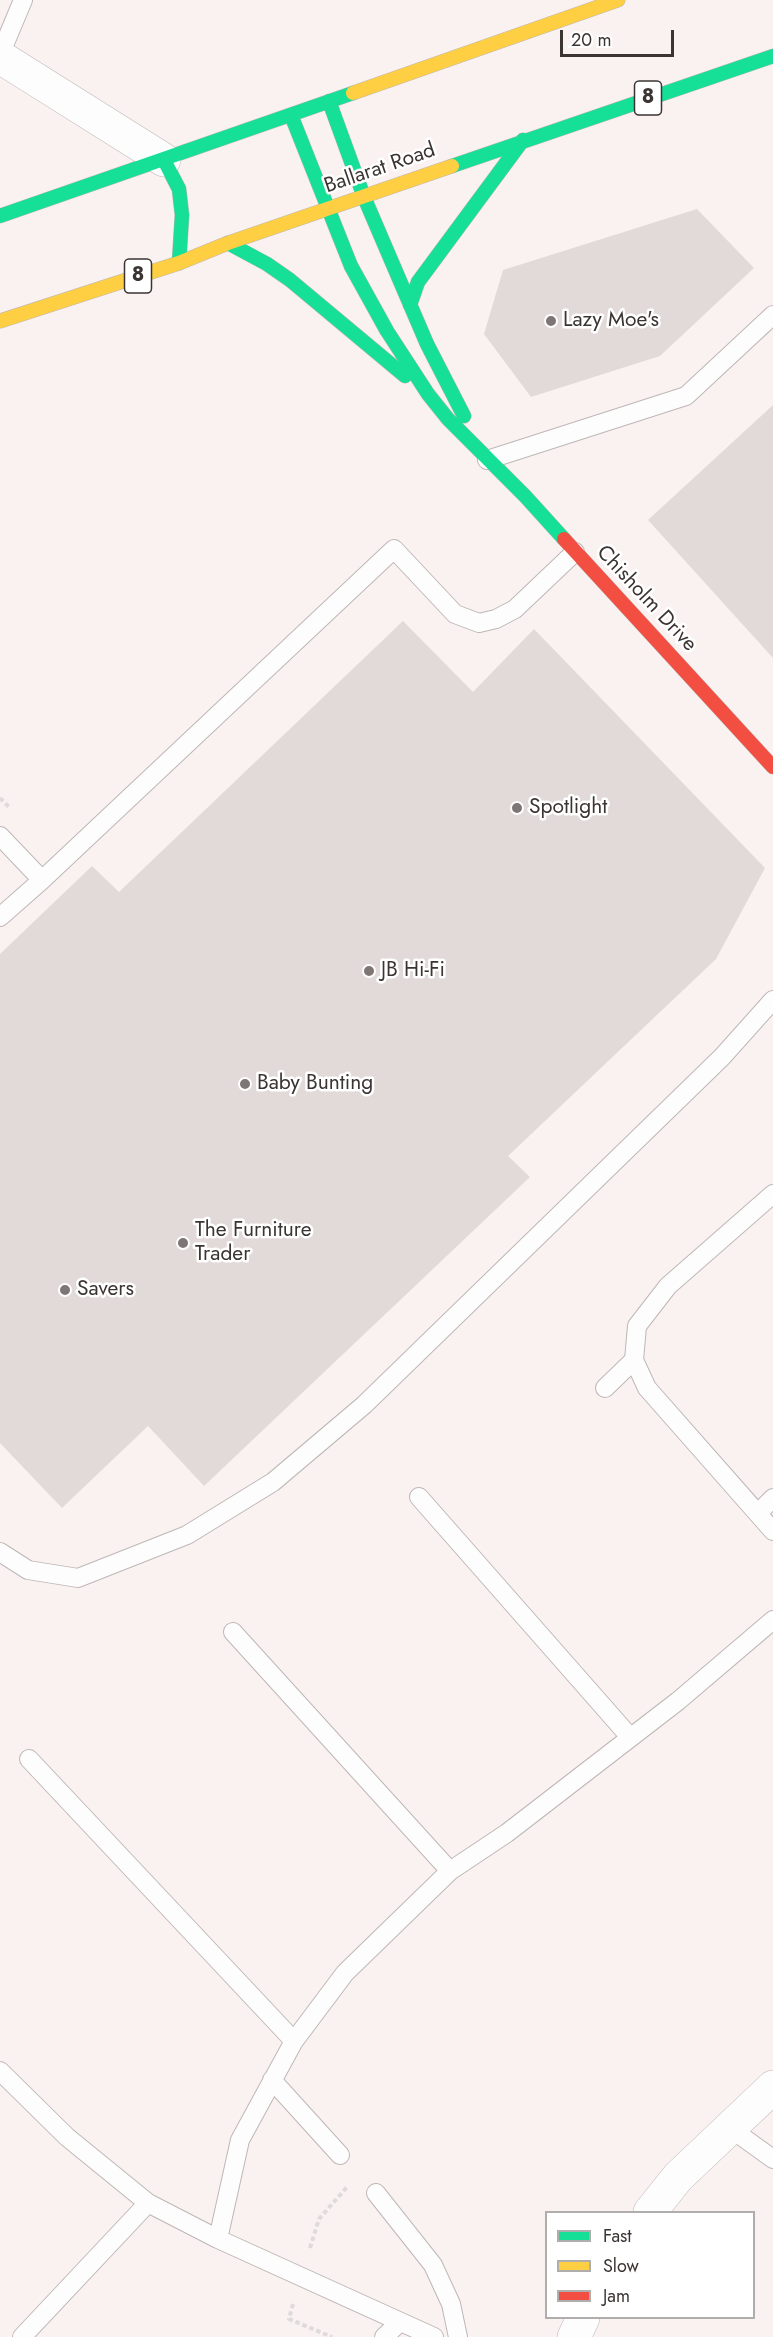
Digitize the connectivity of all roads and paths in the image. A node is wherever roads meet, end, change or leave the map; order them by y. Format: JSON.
{"nodes":[{"id":1,"x":23,"y":0,"type":"edge"},
{"id":2,"x":618,"y":0,"type":"edge"},
{"id":3,"x":589,"y":5,"type":"edge"},
{"id":4,"x":0,"y":56,"type":"edge"},
{"id":5,"x":773,"y":56,"type":"edge"},
{"id":6,"x":329,"y":101,"type":"junction"},
{"id":7,"x":291,"y":115,"type":"junction"},
{"id":8,"x":523,"y":140,"type":"junction"},
{"id":9,"x":164,"y":160,"type":"junction"},
{"id":10,"x":364,"y":197,"type":"junction"},
{"id":11,"x":328,"y":209,"type":"junction"},
{"id":12,"x":0,"y":216,"type":"edge"},
{"id":13,"x":228,"y":243,"type":"junction"},
{"id":14,"x":179,"y":263,"type":"junction"},
{"id":15,"x":410,"y":305,"type":"junction"},
{"id":16,"x":773,"y":315,"type":"edge"},
{"id":17,"x":0,"y":321,"type":"edge"},
{"id":18,"x":428,"y":394,"type":"junction"},
{"id":19,"x":487,"y":460,"type":"junction"},
{"id":20,"x":575,"y":552,"type":"junction"},
{"id":21,"x":773,"y":767,"type":"edge"},
{"id":22,"x":0,"y":836,"type":"edge"},
{"id":23,"x":42,"y":880,"type":"junction"},
{"id":24,"x":0,"y":917,"type":"edge"},
{"id":25,"x":773,"y":1000,"type":"edge"},
{"id":26,"x":773,"y":1194,"type":"edge"},
{"id":27,"x":634,"y":1360,"type":"junction"},
{"id":28,"x":605,"y":1388,"type":"dead end"},
{"id":29,"x":419,"y":1497,"type":"dead end"},
{"id":30,"x":773,"y":1498,"type":"edge"},
{"id":31,"x":758,"y":1513,"type":"junction"},
{"id":32,"x":773,"y":1531,"type":"edge"},
{"id":33,"x":0,"y":1552,"type":"edge"},
{"id":34,"x":773,"y":1620,"type":"edge"},
{"id":35,"x":233,"y":1632,"type":"dead end"},
{"id":36,"x":630,"y":1737,"type":"junction"},
{"id":37,"x":29,"y":1759,"type":"dead end"},
{"id":38,"x":450,"y":1871,"type":"junction"},
{"id":39,"x":294,"y":2041,"type":"junction"},
{"id":40,"x":0,"y":2071,"type":"edge"},
{"id":41,"x":272,"y":2080,"type":"junction"},
{"id":42,"x":773,"y":2087,"type":"edge"},
{"id":43,"x":730,"y":2128,"type":"junction"},
{"id":44,"x":340,"y":2156,"type":"dead end"},
{"id":45,"x":773,"y":2159,"type":"edge"},
{"id":46,"x":376,"y":2193,"type":"dead end"},
{"id":47,"x":148,"y":2203,"type":"junction"},
{"id":48,"x":651,"y":2211,"type":"edge"},
{"id":49,"x":218,"y":2239,"type":"junction"},
{"id":50,"x":583,"y":2319,"type":"edge"},
{"id":51,"x":400,"y":2322,"type":"junction"},
{"id":52,"x":22,"y":2337,"type":"edge"},
{"id":53,"x":384,"y":2337,"type":"edge"},
{"id":54,"x":434,"y":2337,"type":"edge"},
{"id":55,"x":458,"y":2337,"type":"edge"},
{"id":56,"x":574,"y":2337,"type":"edge"}],
"edges":[{"from":1,"to":4,"type":"lane"},
{"from":2,"to":3,"type":"main road"},
{"from":3,"to":6,"type":"main road"},
{"from":4,"to":9,"type":"street"},
{"from":5,"to":8,"type":"main road","name":"Ballarat Road","number":"8"},
{"from":6,"to":7,"type":"main road"},
{"from":6,"to":10,"type":"main road","name":"Chisholm Drive"},
{"from":7,"to":9,"type":"main road"},
{"from":7,"to":11,"type":"main road","name":"Chisholm Drive"},
{"from":8,"to":10,"type":"main road","name":"Ballarat Road","number":"8"},
{"from":8,"to":15,"type":"main road"},
{"from":9,"to":12,"type":"main road"},
{"from":9,"to":14,"type":"main road"},
{"from":10,"to":11,"type":"main road","name":"Ballarat Road","number":"8"},
{"from":10,"to":15,"type":"main road","name":"Chisholm Drive"},
{"from":11,"to":13,"type":"main road","name":"Ballarat Road","number":"8"},
{"from":11,"to":18,"type":"main road","name":"Chisholm Drive"},
{"from":13,"to":14,"type":"main road","name":"Ballarat Road","number":"8"},
{"from":13,"to":18,"type":"main road"},
{"from":14,"to":17,"type":"main road","name":"Ballarat Road","number":"8"},
{"from":15,"to":19,"type":"main road","name":"Chisholm Drive"},
{"from":16,"to":19,"type":"lane"},
{"from":18,"to":19,"type":"main road","name":"Chisholm Drive"},
{"from":19,"to":20,"type":"main road","name":"Chisholm Drive"},
{"from":20,"to":21,"type":"main road","name":"Chisholm Drive"},
{"from":20,"to":23,"type":"lane"},
{"from":22,"to":23,"type":"lane"},
{"from":23,"to":24,"type":"lane"},
{"from":25,"to":33,"type":"lane"},
{"from":26,"to":27,"type":"lane"},
{"from":27,"to":28,"type":"lane"},
{"from":27,"to":31,"type":"lane"},
{"from":29,"to":36,"type":"lane"},
{"from":30,"to":31,"type":"lane"},
{"from":31,"to":32,"type":"lane"},
{"from":34,"to":36,"type":"lane"},
{"from":35,"to":38,"type":"lane"},
{"from":36,"to":38,"type":"lane"},
{"from":37,"to":39,"type":"lane"},
{"from":38,"to":39,"type":"lane"},
{"from":39,"to":41,"type":"lane"},
{"from":40,"to":47,"type":"lane"},
{"from":41,"to":44,"type":"lane"},
{"from":41,"to":49,"type":"lane"},
{"from":42,"to":43,"type":"street"},
{"from":43,"to":45,"type":"lane"},
{"from":43,"to":48,"type":"street"},
{"from":46,"to":55,"type":"lane"},
{"from":47,"to":49,"type":"lane"},
{"from":47,"to":52,"type":"lane"},
{"from":49,"to":51,"type":"lane"},
{"from":50,"to":56,"type":"street"},
{"from":51,"to":53,"type":"lane"},
{"from":51,"to":54,"type":"lane"}]}
